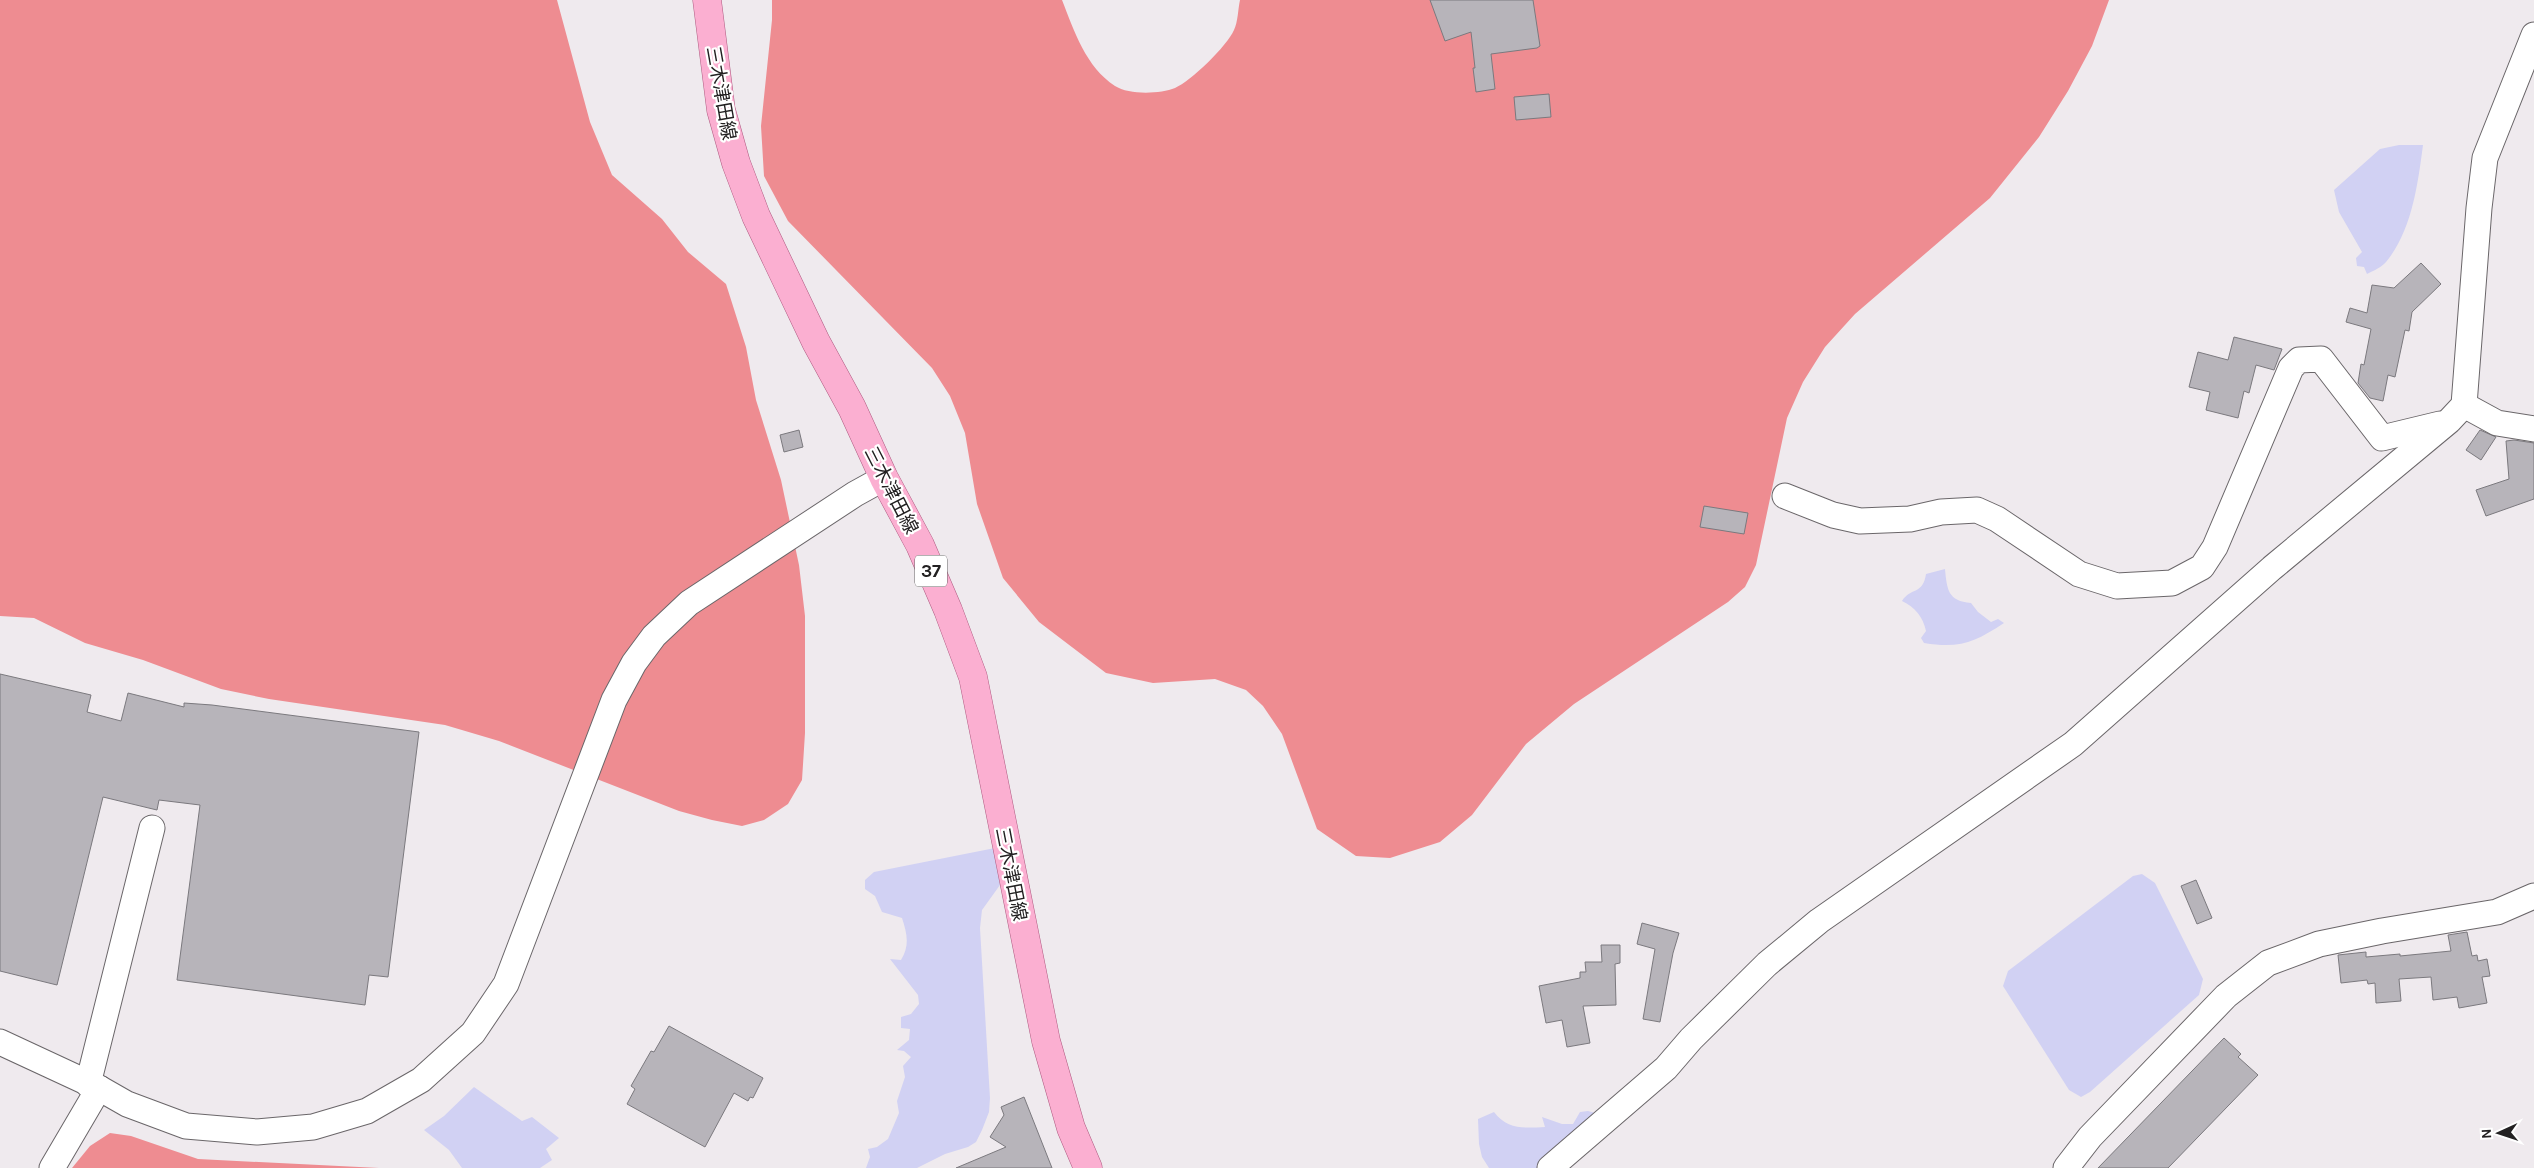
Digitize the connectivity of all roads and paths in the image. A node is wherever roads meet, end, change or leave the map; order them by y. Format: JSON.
{"nodes":[{"id":1,"x":707,"y":0,"type":"edge"},
{"id":2,"x":2534,"y":35,"type":"edge"},
{"id":3,"x":2456,"y":413,"type":"junction"},
{"id":4,"x":2534,"y":429,"type":"edge"},
{"id":5,"x":884,"y":478,"type":"junction"},
{"id":6,"x":1785,"y":496,"type":"dead end"},
{"id":7,"x":152,"y":828,"type":"dead end"},
{"id":8,"x":2534,"y":896,"type":"edge"},
{"id":9,"x":0,"y":1042,"type":"edge"},
{"id":10,"x":93,"y":1086,"type":"junction"},
{"id":11,"x":52,"y":1168,"type":"edge"},
{"id":12,"x":1088,"y":1168,"type":"edge"},
{"id":13,"x":1550,"y":1168,"type":"edge"},
{"id":14,"x":2066,"y":1168,"type":"edge"}],
"edges":[{"from":1,"to":5,"type":"main road","name":"三木津田線","number":"37"},
{"from":2,"to":3,"type":"street"},
{"from":3,"to":4,"type":"street"},
{"from":3,"to":6,"type":"street"},
{"from":3,"to":13,"type":"street"},
{"from":5,"to":10,"type":"street"},
{"from":5,"to":12,"type":"main road","name":"三木津田線","number":"37"},
{"from":7,"to":10,"type":"street"},
{"from":8,"to":14,"type":"street"},
{"from":9,"to":10,"type":"street"},
{"from":10,"to":11,"type":"street"}]}
